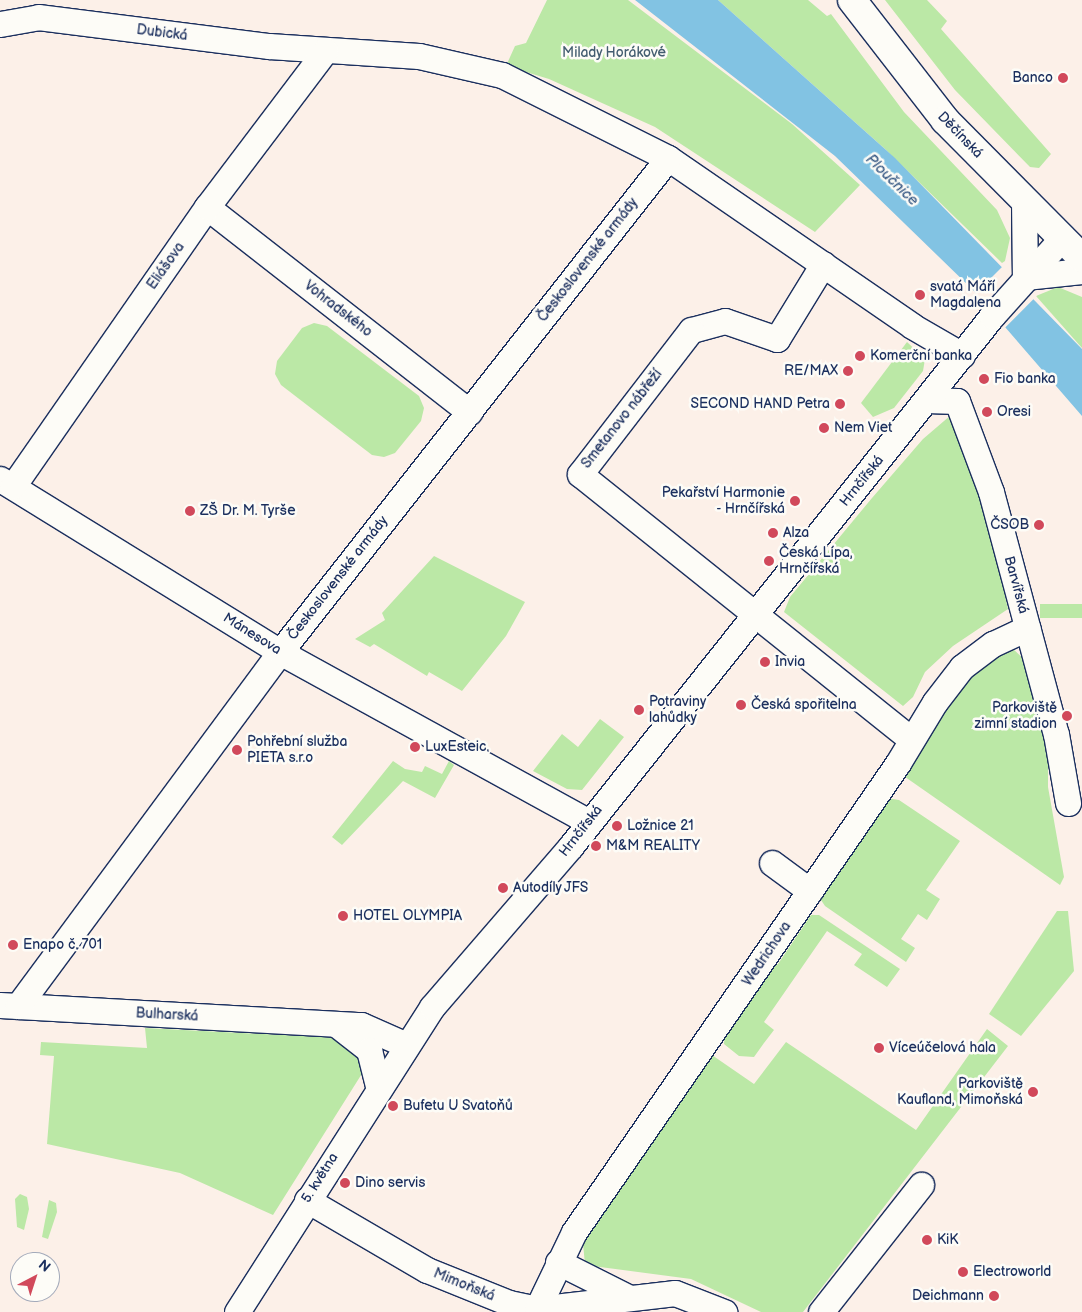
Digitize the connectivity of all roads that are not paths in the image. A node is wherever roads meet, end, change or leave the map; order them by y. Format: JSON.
{"nodes":[{"id":1,"x":852,"y":0,"type":"edge"},
{"id":2,"x":0,"y":24,"type":"edge"},
{"id":3,"x":325,"y":51,"type":"junction"},
{"id":4,"x":668,"y":158,"type":"junction"},
{"id":5,"x":1024,"y":200,"type":"junction"},
{"id":6,"x":207,"y":207,"type":"junction"},
{"id":7,"x":1062,"y":238,"type":"junction"},
{"id":8,"x":1082,"y":258,"type":"edge"},
{"id":9,"x":823,"y":264,"type":"junction"},
{"id":10,"x":1082,"y":271,"type":"edge"},
{"id":11,"x":1025,"y":277,"type":"junction"},
{"id":12,"x":962,"y":355,"type":"junction"},
{"id":13,"x":926,"y":400,"type":"junction"},
{"id":14,"x":469,"y":412,"type":"junction"},
{"id":15,"x":6,"y":483,"type":"edge"},
{"id":16,"x":753,"y":613,"type":"junction"},
{"id":17,"x":1027,"y":628,"type":"junction"},
{"id":18,"x":280,"y":652,"type":"junction"},
{"id":19,"x":911,"y":739,"type":"junction"},
{"id":20,"x":1068,"y":803,"type":"dead end"},
{"id":21,"x":589,"y":822,"type":"junction"},
{"id":22,"x":772,"y":863,"type":"dead end"},
{"id":23,"x":810,"y":891,"type":"junction"},
{"id":24,"x":9,"y":1005,"type":"edge"},
{"id":25,"x":334,"y":1024,"type":"junction"},
{"id":26,"x":410,"y":1036,"type":"junction"},
{"id":27,"x":378,"y":1086,"type":"junction"},
{"id":28,"x":920,"y":1185,"type":"dead end"},
{"id":29,"x":307,"y":1200,"type":"junction"},
{"id":30,"x":558,"y":1262,"type":"junction"},
{"id":31,"x":630,"y":1298,"type":"junction"},
{"id":32,"x":537,"y":1309,"type":"junction"},
{"id":33,"x":238,"y":1312,"type":"edge"},
{"id":34,"x":724,"y":1312,"type":"edge"},
{"id":35,"x":821,"y":1312,"type":"edge"}],
"edges":[{"from":1,"to":5,"type":"main road","name":"Děčínská"},
{"from":2,"to":3,"type":"street","name":"Dubická"},
{"from":3,"to":4,"type":"street"},
{"from":3,"to":6,"type":"street","name":"Eliášova"},
{"from":4,"to":9,"type":"street"},
{"from":4,"to":14,"type":"street","name":"Československé armády"},
{"from":5,"to":7,"type":"main road","name":"Děčínská"},
{"from":5,"to":11,"type":"street"},
{"from":6,"to":14,"type":"street","name":"Vohradského"},
{"from":6,"to":15,"type":"street","name":"Eliášova"},
{"from":7,"to":8,"type":"main road","name":"Děčínská"},
{"from":7,"to":11,"type":"street","name":"Hrnčířská"},
{"from":9,"to":12,"type":"street"},
{"from":9,"to":16,"type":"street","name":"Smetanovo nábřeží"},
{"from":10,"to":11,"type":"street"},
{"from":11,"to":12,"type":"street","name":"Hrnčířská"},
{"from":12,"to":13,"type":"street","name":"Hrnčířská"},
{"from":13,"to":16,"type":"street","name":"Hrnčířská"},
{"from":13,"to":17,"type":"street","name":"Barvířská"},
{"from":14,"to":18,"type":"street","name":"Československé armády"},
{"from":15,"to":18,"type":"street","name":"Mánesova"},
{"from":16,"to":19,"type":"street"},
{"from":16,"to":21,"type":"street","name":"Hrnčířská"},
{"from":17,"to":19,"type":"street","name":"Wedrichova"},
{"from":17,"to":20,"type":"street","name":"Barvířská"},
{"from":18,"to":21,"type":"street","name":"Mánesova"},
{"from":18,"to":24,"type":"street","name":"Československé armády"},
{"from":19,"to":23,"type":"street","name":"Wedrichova"},
{"from":21,"to":26,"type":"street","name":"Hrnčířská"},
{"from":22,"to":23,"type":"street"},
{"from":23,"to":30,"type":"street","name":"Wedrichova"},
{"from":24,"to":25,"type":"street","name":"Bulharská"},
{"from":25,"to":26,"type":"street","name":"Bulharská"},
{"from":25,"to":27,"type":"street"},
{"from":26,"to":27,"type":"street","name":"5. května"},
{"from":27,"to":29,"type":"street","name":"5. května"},
{"from":28,"to":35,"type":"street"},
{"from":29,"to":32,"type":"street","name":"Mimoňská"},
{"from":29,"to":33,"type":"street","name":"5. května"},
{"from":30,"to":31,"type":"street"},
{"from":30,"to":32,"type":"street","name":"Wedrichova"},
{"from":31,"to":32,"type":"street","name":"Mimoňská"},
{"from":31,"to":34,"type":"street","name":"Mimoňská"}]}
